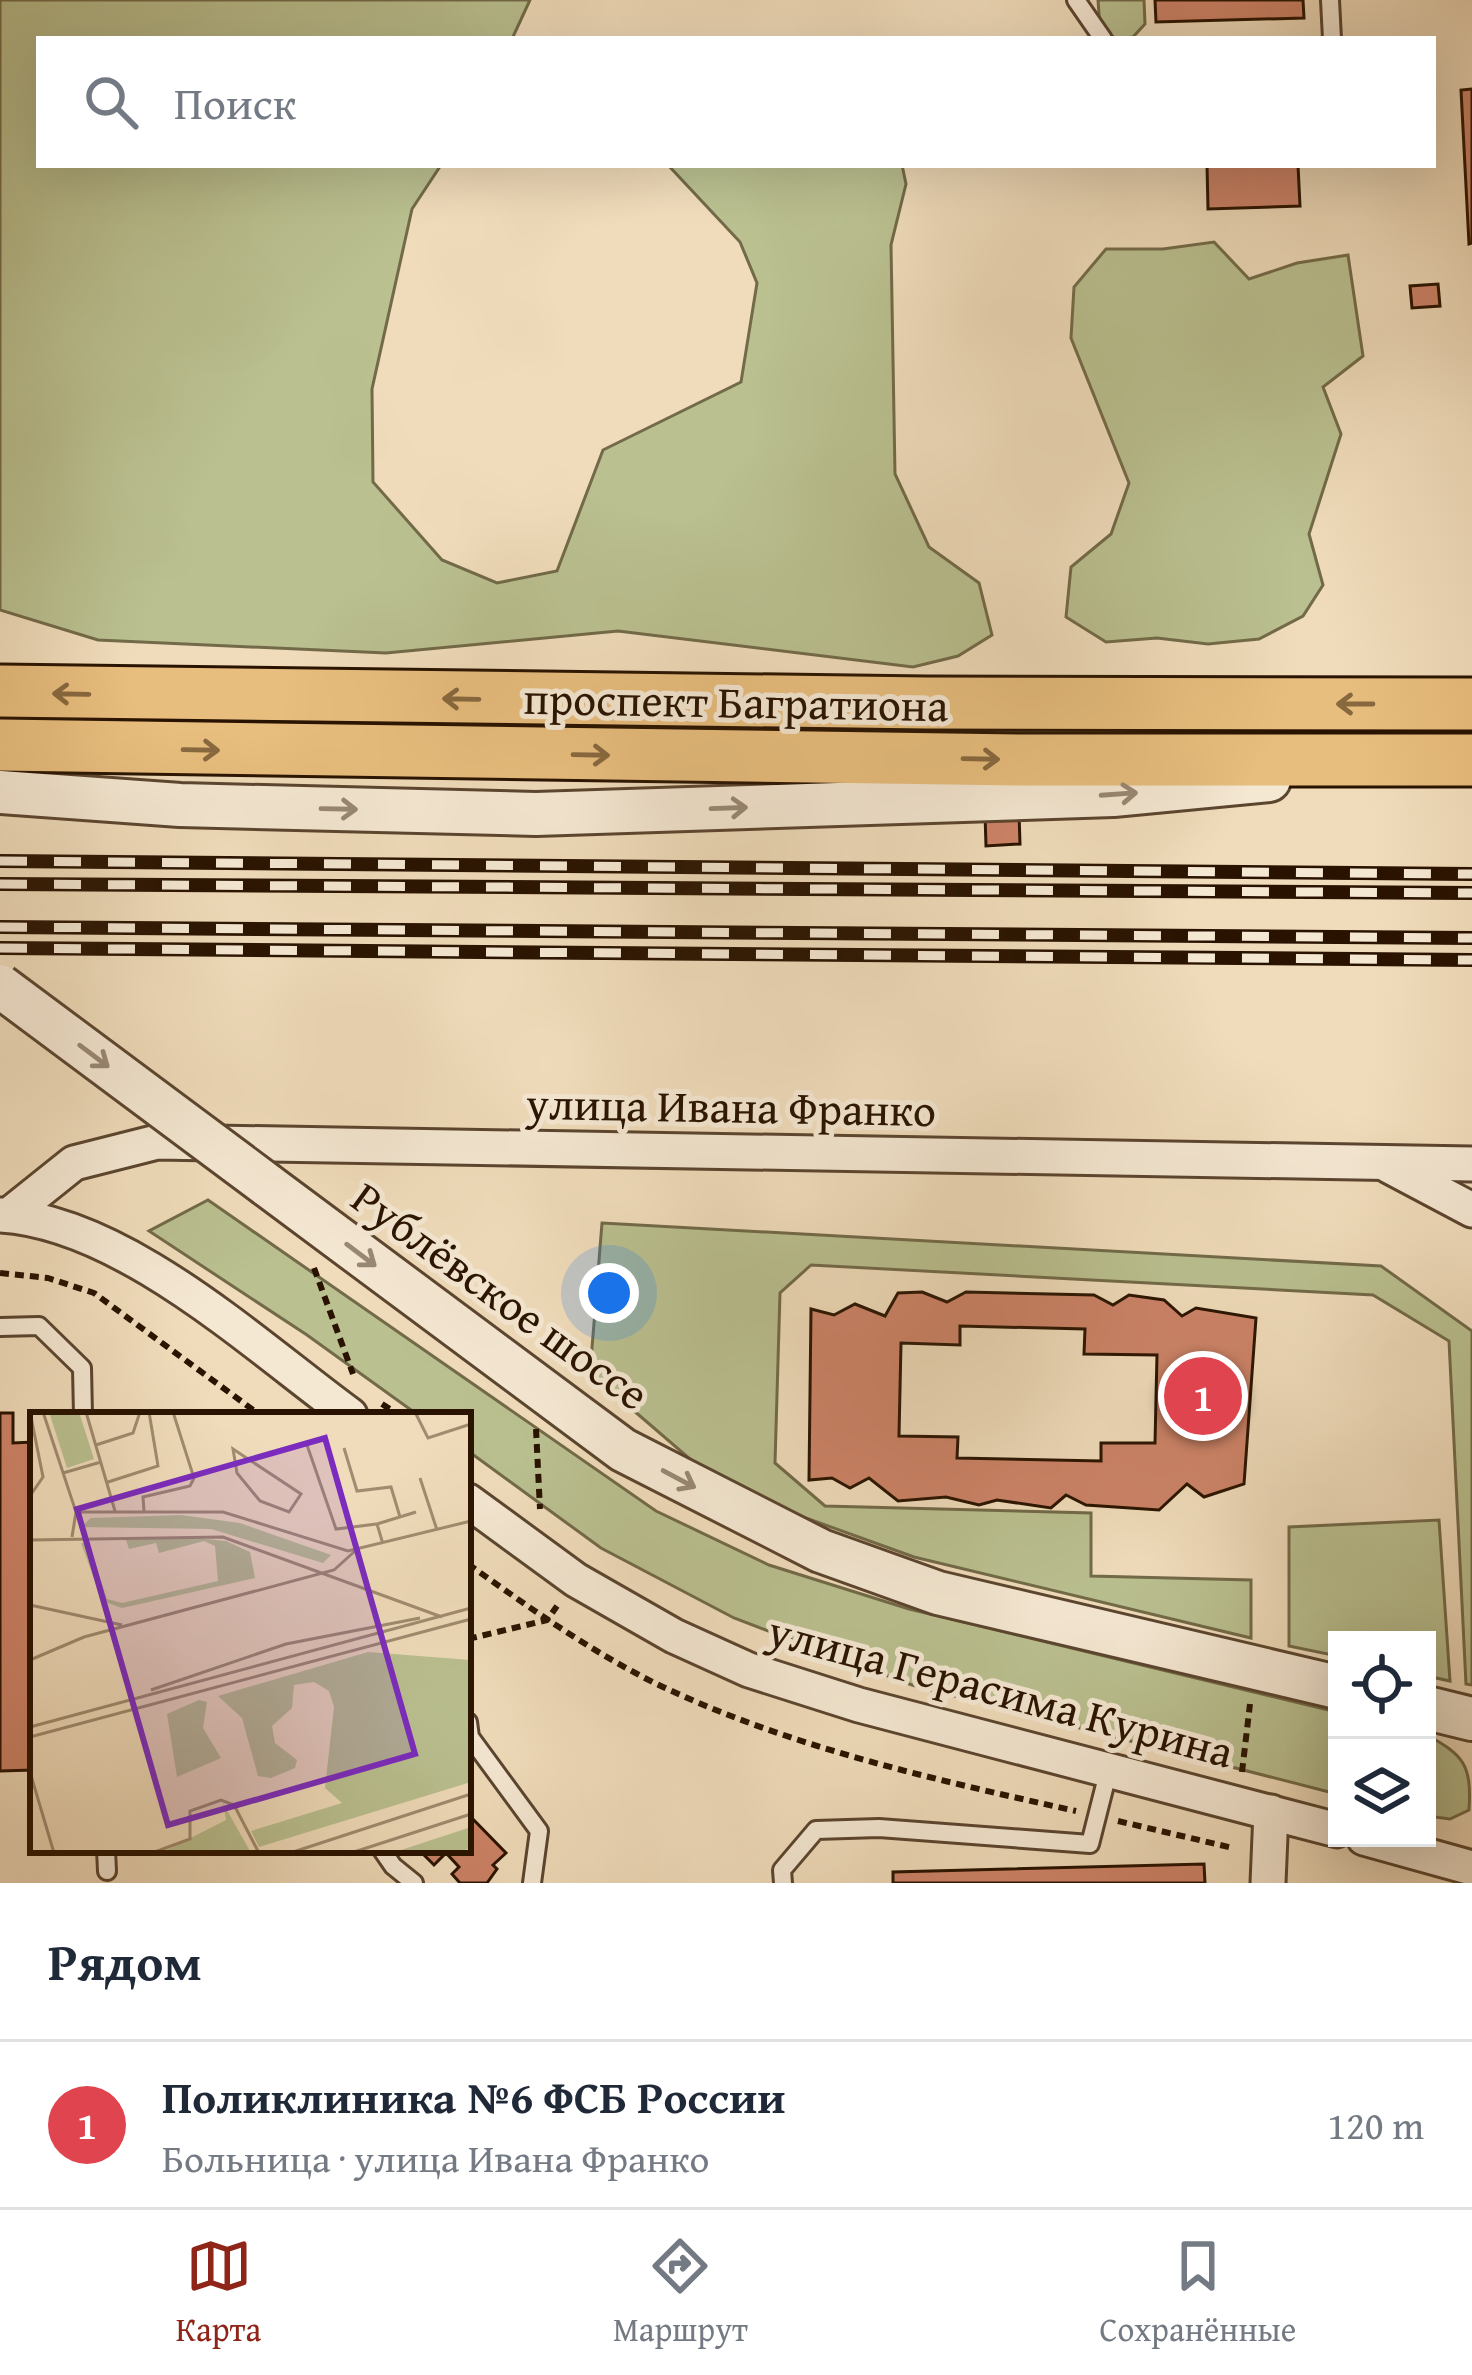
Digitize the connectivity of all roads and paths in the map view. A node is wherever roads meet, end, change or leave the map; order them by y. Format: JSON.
{"nodes":[{"id":1,"x":1076,"y":0,"type":"edge"},
{"id":2,"x":1330,"y":0,"type":"edge"},
{"id":3,"x":1101,"y":36,"type":"edge"},
{"id":4,"x":1332,"y":36,"type":"edge"},
{"id":5,"x":0,"y":691,"type":"edge"},
{"id":6,"x":1472,"y":704,"type":"edge"},
{"id":7,"x":0,"y":745,"type":"edge"},
{"id":8,"x":1472,"y":760,"type":"edge"},
{"id":9,"x":0,"y":792,"type":"edge"},
{"id":10,"x":0,"y":986,"type":"edge"},
{"id":11,"x":1384,"y":1163,"type":"junction"},
{"id":12,"x":1472,"y":1164,"type":"edge"},
{"id":13,"x":1472,"y":1210,"type":"edge"},
{"id":14,"x":4,"y":1215,"type":"edge"},
{"id":15,"x":311,"y":1261,"type":"dead end"},
{"id":16,"x":0,"y":1273,"type":"edge"},
{"id":17,"x":0,"y":1327,"type":"edge"},
{"id":18,"x":343,"y":1405,"type":"edge"},
{"id":19,"x":83,"y":1412,"type":"edge"},
{"id":20,"x":256,"y":1412,"type":"edge"},
{"id":21,"x":535,"y":1414,"type":"dead end"},
{"id":22,"x":471,"y":1504,"type":"edge"},
{"id":23,"x":540,"y":1509,"type":"dead end"},
{"id":24,"x":547,"y":1620,"type":"dead end"},
{"id":25,"x":471,"y":1639,"type":"edge"},
{"id":26,"x":1255,"y":1668,"type":"junction"},
{"id":27,"x":1328,"y":1686,"type":"edge"},
{"id":28,"x":1436,"y":1710,"type":"edge"},
{"id":29,"x":1472,"y":1719,"type":"edge"},
{"id":30,"x":471,"y":1738,"type":"edge"},
{"id":31,"x":1109,"y":1769,"type":"junction"},
{"id":32,"x":1242,"y":1772,"type":"dead end"},
{"id":33,"x":1270,"y":1812,"type":"junction"},
{"id":34,"x":1328,"y":1828,"type":"edge"},
{"id":35,"x":1396,"y":1847,"type":"edge"},
{"id":36,"x":106,"y":1853,"type":"edge"},
{"id":37,"x":384,"y":1853,"type":"edge"},
{"id":38,"x":1472,"y":1868,"type":"edge"},
{"id":39,"x":107,"y":1871,"type":"dead end"},
{"id":40,"x":414,"y":1883,"type":"edge"},
{"id":41,"x":532,"y":1883,"type":"edge"},
{"id":42,"x":783,"y":1883,"type":"edge"},
{"id":43,"x":1268,"y":1883,"type":"edge"}],
"edges":[{"from":1,"to":3,"type":"lane"},
{"from":2,"to":4,"type":"lane"},
{"from":6,"to":5,"type":"main road","name":"проспект Багратиона","one_way":true},
{"from":7,"to":8,"type":"main road","name":"проспект Багратиона","one_way":true},
{"from":9,"to":8,"type":"street","one_way":true},
{"from":10,"to":26,"type":"street","name":"Рублёвское шоссе","one_way":true,"bridge":true},
{"from":11,"to":12,"type":"street","name":"улица Ивана Франко"},
{"from":11,"to":13,"type":"street"},
{"from":11,"to":14,"type":"street","name":"улица Ивана Франко"},
{"from":14,"to":18,"type":"street"},
{"from":15,"to":18,"type":"path"},
{"from":16,"to":20,"type":"path"},
{"from":17,"to":19,"type":"lane"},
{"from":21,"to":23,"type":"path"},
{"from":22,"to":31,"type":"street","name":"улица Герасима Курина"},
{"from":24,"to":25,"type":"path"},
{"from":26,"to":27,"type":"street","name":"Рублёвское шоссе"},
{"from":26,"to":32,"type":"path"},
{"from":28,"to":29,"type":"street"},
{"from":30,"to":41,"type":"lane"},
{"from":31,"to":33,"type":"street","name":"улица Герасима Курина"},
{"from":31,"to":42,"type":"lane"},
{"from":33,"to":34,"type":"street","name":"улица Герасима Курина"},
{"from":33,"to":43,"type":"street"},
{"from":35,"to":38,"type":"street"},
{"from":36,"to":39,"type":"lane"},
{"from":37,"to":40,"type":"lane"}]}
